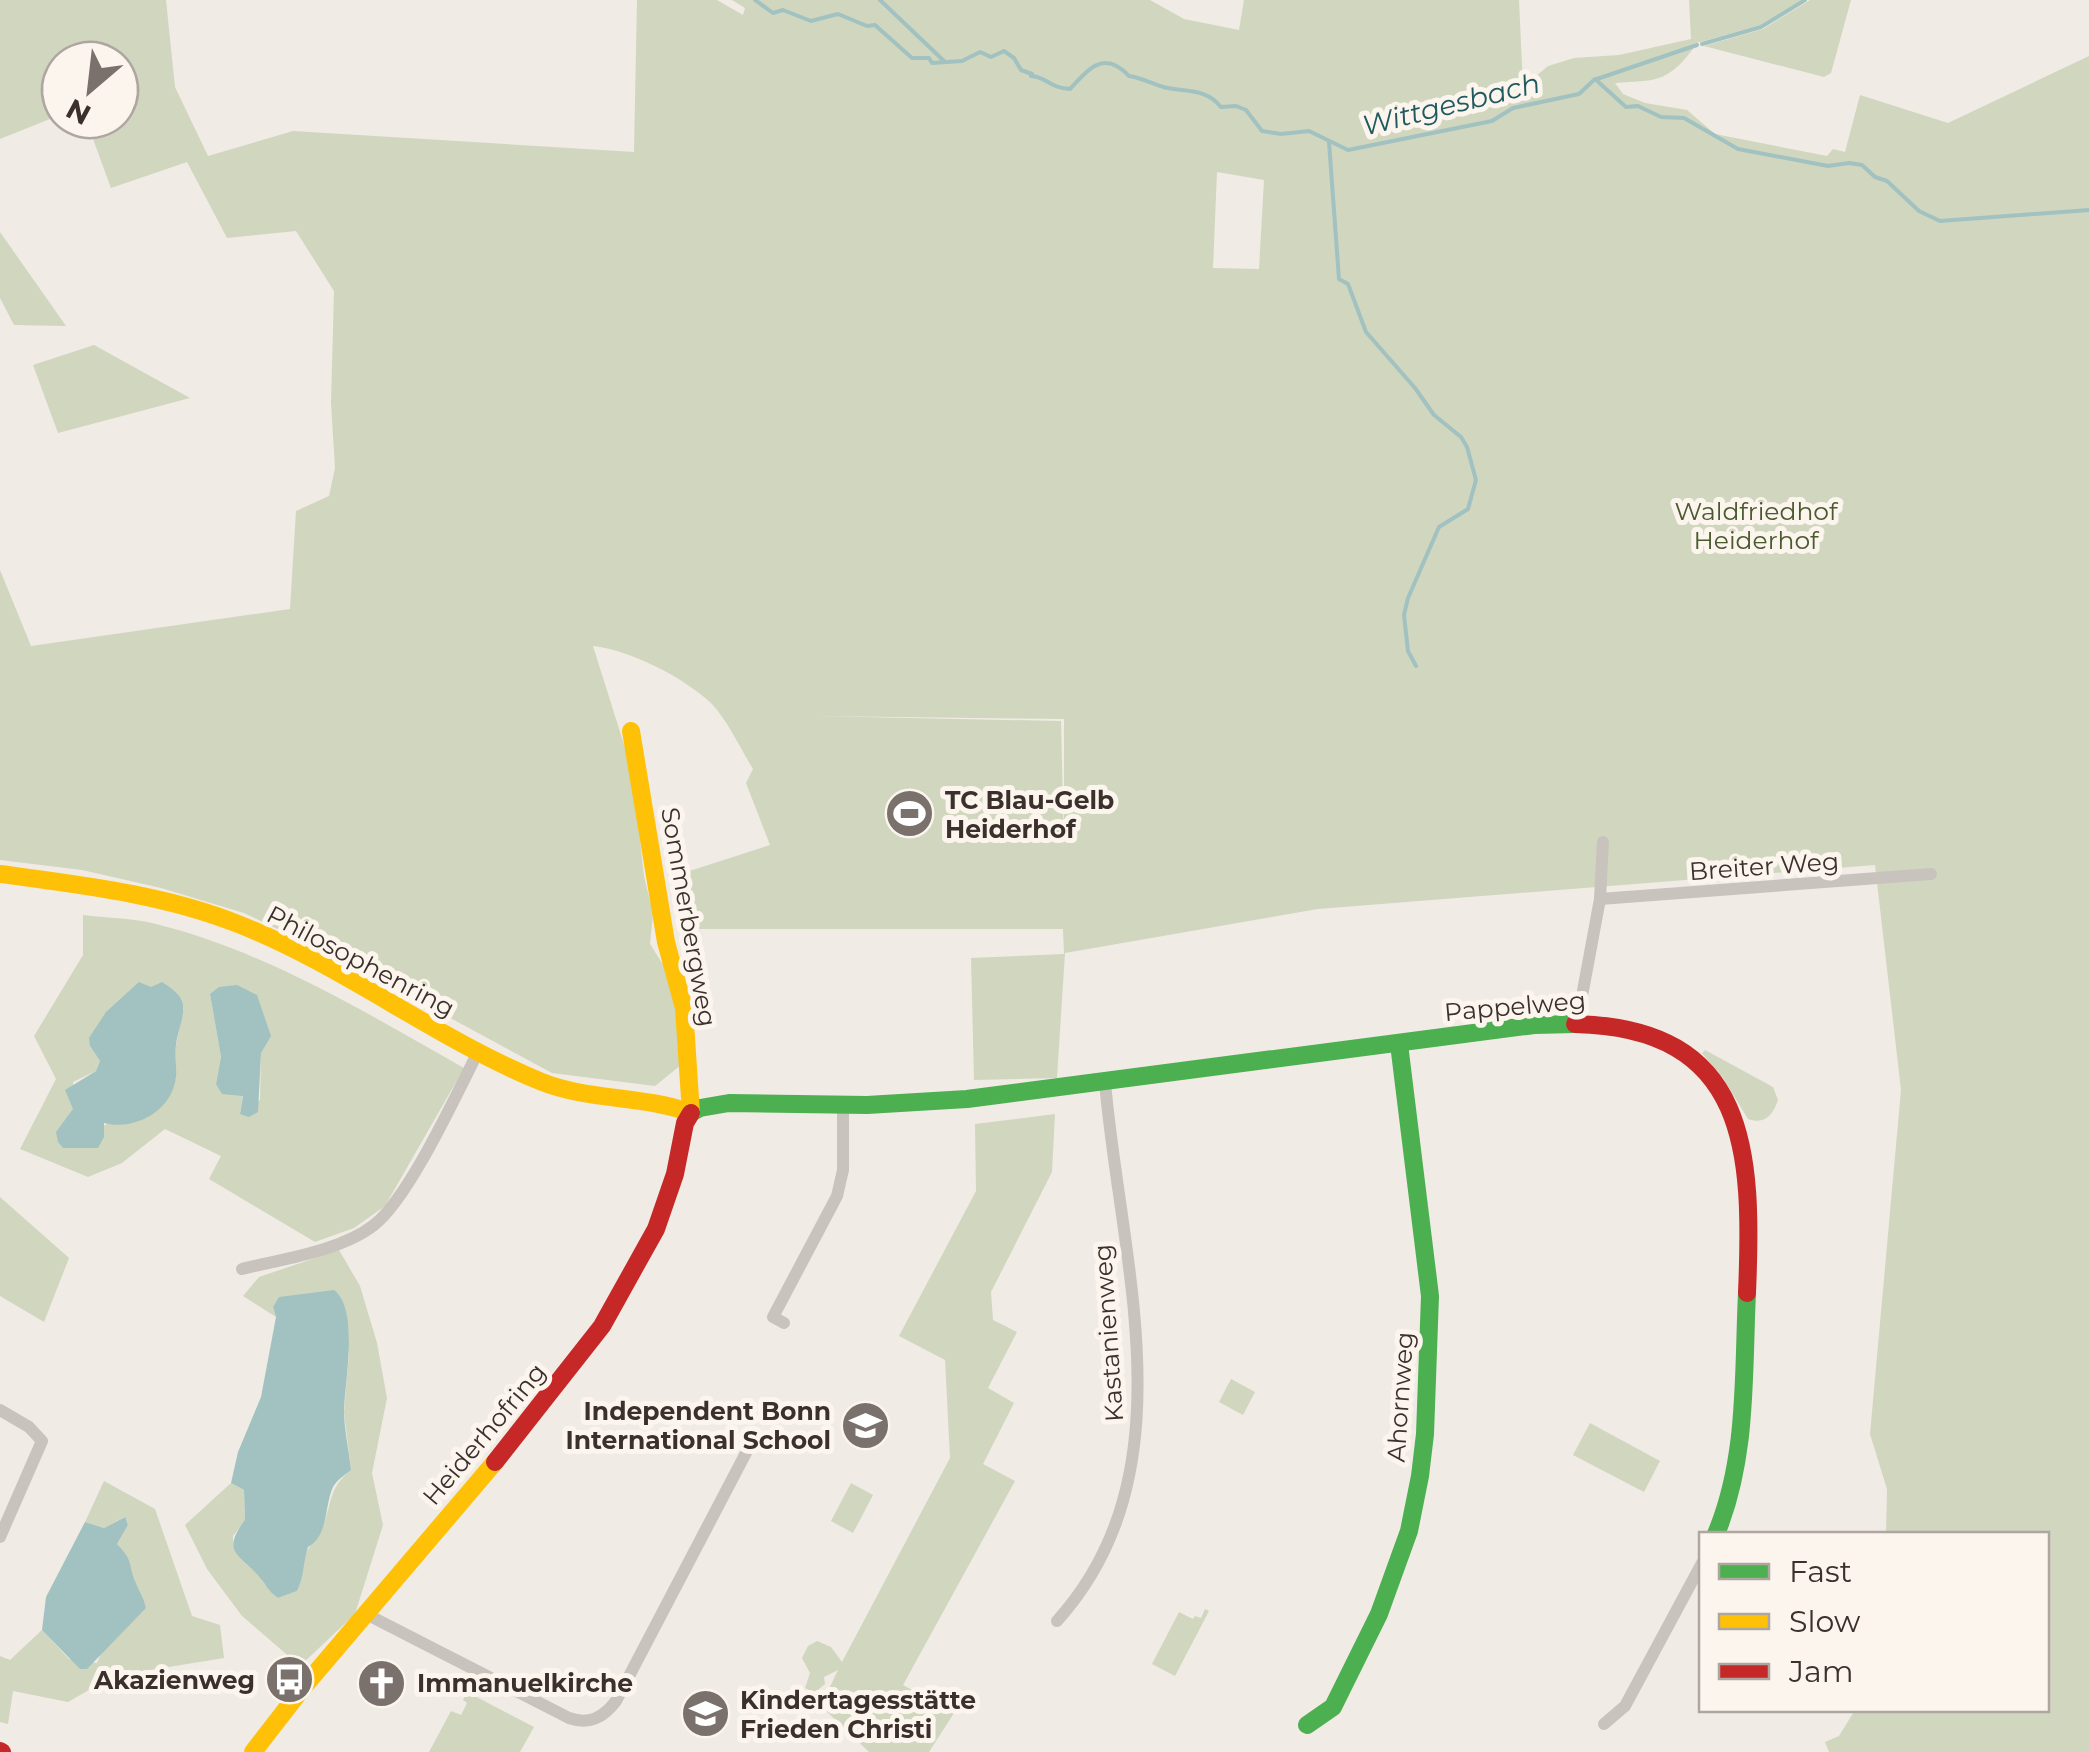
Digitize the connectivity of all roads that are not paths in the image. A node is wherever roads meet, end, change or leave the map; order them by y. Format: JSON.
{"nodes":[{"id":1,"x":630,"y":731,"type":"dead end"},
{"id":2,"x":1603,"y":842,"type":"dead end"},
{"id":3,"x":0,"y":874,"type":"edge"},
{"id":4,"x":1931,"y":874,"type":"dead end"},
{"id":5,"x":1600,"y":900,"type":"junction"},
{"id":6,"x":1577,"y":1023,"type":"junction"},
{"id":7,"x":1399,"y":1044,"type":"junction"},
{"id":8,"x":478,"y":1052,"type":"junction"},
{"id":9,"x":1105,"y":1082,"type":"junction"},
{"id":10,"x":843,"y":1105,"type":"junction"},
{"id":11,"x":691,"y":1112,"type":"junction"},
{"id":12,"x":242,"y":1270,"type":"dead end"},
{"id":13,"x":784,"y":1323,"type":"dead end"},
{"id":14,"x":0,"y":1410,"type":"edge"},
{"id":15,"x":748,"y":1449,"type":"dead end"},
{"id":16,"x":1721,"y":1532,"type":"edge"},
{"id":17,"x":0,"y":1537,"type":"edge"},
{"id":18,"x":1699,"y":1569,"type":"edge"},
{"id":19,"x":366,"y":1614,"type":"junction"},
{"id":20,"x":1057,"y":1621,"type":"dead end"},
{"id":21,"x":1604,"y":1724,"type":"dead end"},
{"id":22,"x":1307,"y":1725,"type":"dead end"},
{"id":23,"x":253,"y":1752,"type":"edge"}],
"edges":[{"from":1,"to":11,"type":"street","name":"Sommerbergweg"},
{"from":2,"to":5,"type":"street"},
{"from":3,"to":8,"type":"street","name":"Philosophenring"},
{"from":4,"to":5,"type":"street","name":"Breiter Weg"},
{"from":5,"to":6,"type":"street"},
{"from":6,"to":7,"type":"street","name":"Pappelweg"},
{"from":6,"to":16,"type":"street","name":"Pappelweg"},
{"from":7,"to":9,"type":"street","name":"Pappelweg"},
{"from":7,"to":22,"type":"street","name":"Ahornweg"},
{"from":8,"to":11,"type":"street","name":"Philosophenring"},
{"from":8,"to":12,"type":"street"},
{"from":9,"to":10,"type":"street","name":"Pappelweg"},
{"from":9,"to":20,"type":"street","name":"Kastanienweg"},
{"from":10,"to":11,"type":"street","name":"Pappelweg"},
{"from":10,"to":13,"type":"street"},
{"from":11,"to":19,"type":"street","name":"Heiderhofring"},
{"from":14,"to":17,"type":"street"},
{"from":15,"to":19,"type":"street"},
{"from":18,"to":21,"type":"street"},
{"from":19,"to":23,"type":"street","name":"Heiderhofring"}]}
